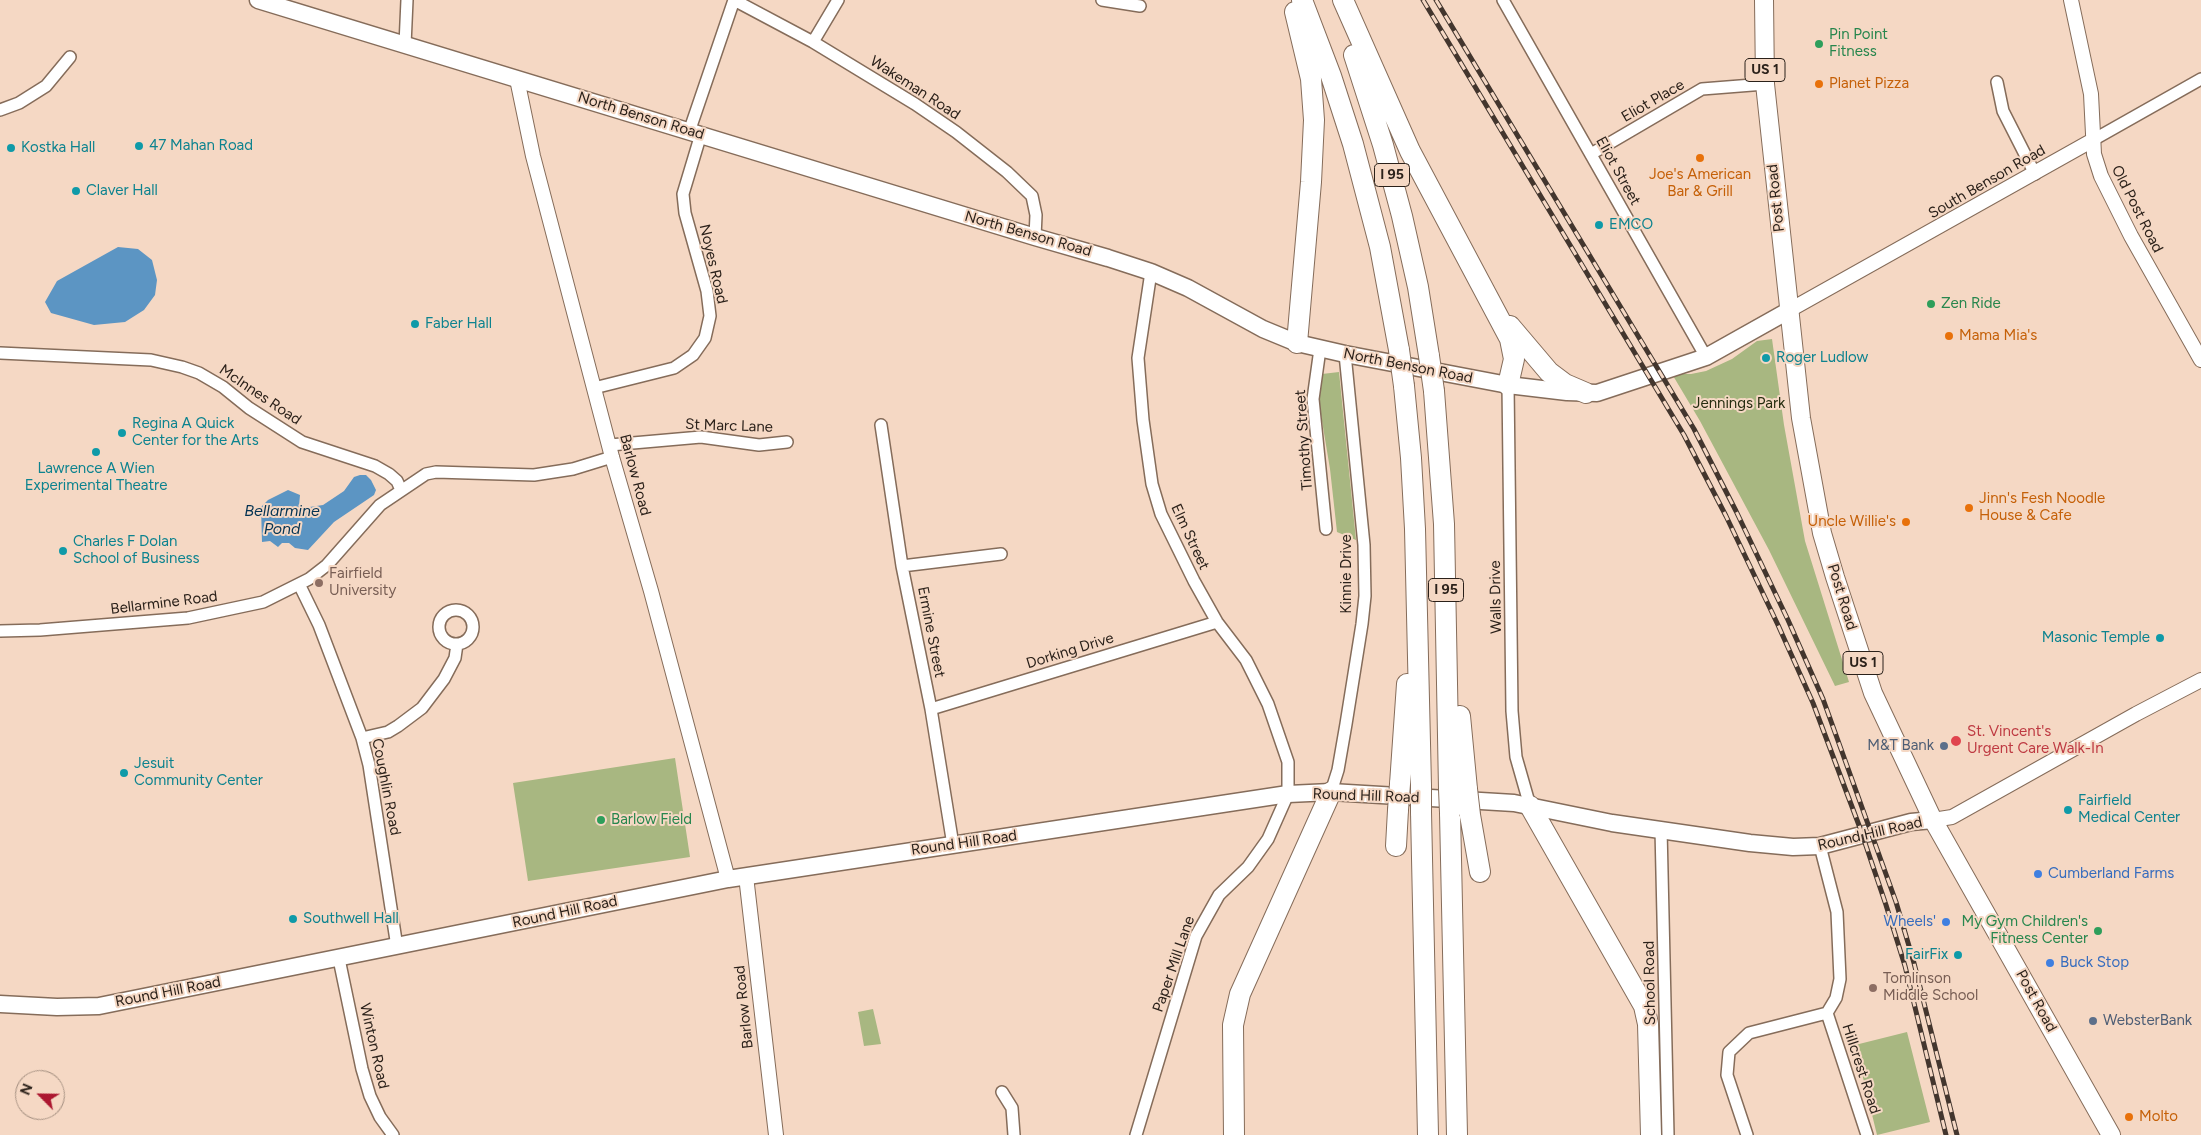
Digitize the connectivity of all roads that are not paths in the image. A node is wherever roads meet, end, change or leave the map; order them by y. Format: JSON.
{"nodes":[{"id":1,"x":258,"y":0,"type":"edge"},
{"id":2,"x":407,"y":0,"type":"edge"},
{"id":3,"x":734,"y":0,"type":"edge"},
{"id":4,"x":838,"y":0,"type":"edge"},
{"id":5,"x":1102,"y":0,"type":"edge"},
{"id":6,"x":1292,"y":0,"type":"edge"},
{"id":7,"x":1302,"y":0,"type":"edge"},
{"id":8,"x":1334,"y":0,"type":"edge"},
{"id":9,"x":1343,"y":0,"type":"edge"},
{"id":10,"x":1503,"y":0,"type":"edge"},
{"id":11,"x":1764,"y":0,"type":"edge"},
{"id":12,"x":2073,"y":1,"type":"edge"},
{"id":13,"x":1140,"y":6,"type":"dead end"},
{"id":14,"x":813,"y":42,"type":"junction"},
{"id":15,"x":405,"y":45,"type":"junction"},
{"id":16,"x":70,"y":56,"type":"dead end"},
{"id":17,"x":517,"y":79,"type":"junction"},
{"id":18,"x":2201,"y":79,"type":"edge"},
{"id":19,"x":1997,"y":82,"type":"dead end"},
{"id":20,"x":1765,"y":84,"type":"junction"},
{"id":21,"x":0,"y":110,"type":"edge"},
{"id":22,"x":695,"y":133,"type":"junction"},
{"id":23,"x":2093,"y":140,"type":"junction"},
{"id":24,"x":1591,"y":154,"type":"junction"},
{"id":25,"x":2035,"y":174,"type":"junction"},
{"id":26,"x":1035,"y":237,"type":"junction"},
{"id":27,"x":1151,"y":272,"type":"junction"},
{"id":28,"x":1478,"y":280,"type":"junction"},
{"id":29,"x":1788,"y":311,"type":"junction"},
{"id":30,"x":1297,"y":343,"type":"junction"},
{"id":31,"x":1320,"y":349,"type":"junction"},
{"id":32,"x":0,"y":353,"type":"edge"},
{"id":33,"x":1345,"y":354,"type":"junction"},
{"id":34,"x":1706,"y":357,"type":"junction"},
{"id":35,"x":2201,"y":360,"type":"edge"},
{"id":36,"x":1508,"y":385,"type":"junction"},
{"id":37,"x":594,"y":388,"type":"junction"},
{"id":38,"x":1586,"y":393,"type":"junction"},
{"id":39,"x":882,"y":425,"type":"dead end"},
{"id":40,"x":787,"y":442,"type":"dead end"},
{"id":41,"x":611,"y":451,"type":"junction"},
{"id":42,"x":401,"y":490,"type":"junction"},
{"id":43,"x":1326,"y":529,"type":"dead end"},
{"id":44,"x":1001,"y":554,"type":"dead end"},
{"id":45,"x":1416,"y":565,"type":"junction"},
{"id":46,"x":902,"y":566,"type":"junction"},
{"id":47,"x":299,"y":584,"type":"junction"},
{"id":48,"x":1217,"y":622,"type":"junction"},
{"id":49,"x":0,"y":631,"type":"edge"},
{"id":50,"x":458,"y":644,"type":"dead end"},
{"id":51,"x":2201,"y":680,"type":"edge"},
{"id":52,"x":931,"y":709,"type":"junction"},
{"id":53,"x":362,"y":738,"type":"junction"},
{"id":54,"x":1458,"y":789,"type":"junction"},
{"id":55,"x":1331,"y":792,"type":"junction"},
{"id":56,"x":1288,"y":794,"type":"junction"},
{"id":57,"x":1530,"y":806,"type":"junction"},
{"id":58,"x":1933,"y":820,"type":"junction"},
{"id":59,"x":1661,"y":829,"type":"junction"},
{"id":60,"x":954,"y":845,"type":"junction"},
{"id":61,"x":1396,"y":846,"type":"dead end"},
{"id":62,"x":1820,"y":846,"type":"junction"},
{"id":63,"x":1480,"y":872,"type":"dead end"},
{"id":64,"x":746,"y":876,"type":"junction"},
{"id":65,"x":728,"y":879,"type":"junction"},
{"id":66,"x":397,"y":947,"type":"junction"},
{"id":67,"x":339,"y":959,"type":"junction"},
{"id":68,"x":0,"y":1004,"type":"edge"},
{"id":69,"x":1827,"y":1013,"type":"junction"},
{"id":70,"x":1002,"y":1092,"type":"dead end"},
{"id":71,"x":392,"y":1135,"type":"edge"},
{"id":72,"x":776,"y":1135,"type":"edge"},
{"id":73,"x":1014,"y":1135,"type":"edge"},
{"id":74,"x":1136,"y":1135,"type":"edge"},
{"id":75,"x":1234,"y":1135,"type":"edge"},
{"id":76,"x":1428,"y":1135,"type":"edge"},
{"id":77,"x":1457,"y":1135,"type":"edge"},
{"id":78,"x":1651,"y":1135,"type":"edge"},
{"id":79,"x":1668,"y":1135,"type":"edge"},
{"id":80,"x":1747,"y":1135,"type":"edge"},
{"id":81,"x":1867,"y":1135,"type":"edge"},
{"id":82,"x":2111,"y":1135,"type":"edge"}],
"edges":[{"from":1,"to":15,"type":"main road","name":"North Benson Road"},
{"from":2,"to":15,"type":"street"},
{"from":3,"to":14,"type":"street","name":"Wakeman Road"},
{"from":3,"to":22,"type":"street","name":"Noyes Road"},
{"from":4,"to":14,"type":"street"},
{"from":5,"to":13,"type":"street"},
{"from":6,"to":30,"type":"highway"},
{"from":7,"to":45,"type":"highway","number":"I 95","bridge":true},
{"from":8,"to":54,"type":"highway","number":"I 95","bridge":true},
{"from":9,"to":28,"type":"highway"},
{"from":10,"to":24,"type":"street","name":"Eliot Street"},
{"from":11,"to":20,"type":"main road","name":"Post Road","number":"US 1"},
{"from":12,"to":23,"type":"street","name":"Old Post Road"},
{"from":14,"to":26,"type":"street","name":"Wakeman Road"},
{"from":15,"to":17,"type":"main road","name":"North Benson Road"},
{"from":16,"to":21,"type":"street"},
{"from":17,"to":22,"type":"main road","name":"North Benson Road"},
{"from":17,"to":37,"type":"street","name":"Barlow Road"},
{"from":18,"to":23,"type":"street","name":"South Benson Road"},
{"from":19,"to":25,"type":"street"},
{"from":20,"to":24,"type":"street","name":"Eliot Place"},
{"from":20,"to":29,"type":"main road","name":"Post Road","number":"US 1"},
{"from":22,"to":26,"type":"main road","name":"North Benson Road"},
{"from":22,"to":37,"type":"street","name":"Noyes Road"},
{"from":23,"to":25,"type":"street","name":"South Benson Road"},
{"from":23,"to":35,"type":"street","name":"Old Post Road"},
{"from":24,"to":34,"type":"street","name":"Eliot Street"},
{"from":25,"to":29,"type":"street","name":"South Benson Road"},
{"from":26,"to":27,"type":"main road","name":"North Benson Road"},
{"from":27,"to":30,"type":"main road","name":"North Benson Road"},
{"from":27,"to":48,"type":"street","name":"Elm Street"},
{"from":28,"to":36,"type":"highway"},
{"from":28,"to":38,"type":"highway"},
{"from":29,"to":34,"type":"main road","name":"North Benson Road"},
{"from":29,"to":58,"type":"main road","name":"Post Road","number":"US 1"},
{"from":30,"to":31,"type":"main road","name":"North Benson Road"},
{"from":31,"to":33,"type":"main road","name":"North Benson Road"},
{"from":31,"to":43,"type":"street","name":"Timothy Street"},
{"from":32,"to":42,"type":"street","name":"McInnes Road"},
{"from":33,"to":36,"type":"main road","name":"North Benson Road"},
{"from":33,"to":55,"type":"street","name":"Kinnie Drive"},
{"from":34,"to":38,"type":"main road","name":"North Benson Road"},
{"from":36,"to":38,"type":"main road","name":"North Benson Road"},
{"from":36,"to":57,"type":"street","name":"Walls Drive"},
{"from":37,"to":41,"type":"street","name":"Barlow Road"},
{"from":39,"to":46,"type":"street","name":"Ermine Street"},
{"from":40,"to":41,"type":"street","name":"St Marc Lane"},
{"from":41,"to":42,"type":"street","name":"Bellarmine Road"},
{"from":41,"to":65,"type":"street","name":"Barlow Road"},
{"from":42,"to":47,"type":"street","name":"Bellarmine Road"},
{"from":44,"to":46,"type":"street"},
{"from":45,"to":61,"type":"highway","bridge":true},
{"from":45,"to":76,"type":"highway","number":"I 95","bridge":true},
{"from":46,"to":52,"type":"street","name":"Ermine Street"},
{"from":47,"to":49,"type":"street","name":"Bellarmine Road"},
{"from":47,"to":53,"type":"street","name":"Coughlin Road"},
{"from":48,"to":52,"type":"street","name":"Dorking Drive"},
{"from":48,"to":56,"type":"street","name":"Elm Street"},
{"from":50,"to":53,"type":"street"},
{"from":51,"to":58,"type":"street"},
{"from":52,"to":60,"type":"street","name":"Ermine Street"},
{"from":53,"to":66,"type":"street","name":"Coughlin Road"},
{"from":54,"to":63,"type":"highway","bridge":true},
{"from":54,"to":77,"type":"highway","number":"I 95","bridge":true},
{"from":55,"to":56,"type":"main road","name":"Round Hill Road"},
{"from":55,"to":57,"type":"main road","name":"Round Hill Road"},
{"from":55,"to":75,"type":"highway"},
{"from":56,"to":60,"type":"main road","name":"Round Hill Road"},
{"from":56,"to":74,"type":"street","name":"Paper Mill Lane"},
{"from":57,"to":59,"type":"main road","name":"Round Hill Road"},
{"from":57,"to":78,"type":"highway"},
{"from":58,"to":62,"type":"main road","name":"Round Hill Road"},
{"from":58,"to":82,"type":"main road","name":"Post Road","number":"US 1"},
{"from":59,"to":62,"type":"main road","name":"Round Hill Road"},
{"from":59,"to":79,"type":"street","name":"School Road"},
{"from":60,"to":64,"type":"main road","name":"Round Hill Road"},
{"from":62,"to":69,"type":"street","name":"Hillcrest Road"},
{"from":64,"to":65,"type":"main road","name":"Round Hill Road"},
{"from":64,"to":72,"type":"street","name":"Barlow Road"},
{"from":65,"to":66,"type":"main road","name":"Round Hill Road"},
{"from":66,"to":67,"type":"main road","name":"Round Hill Road"},
{"from":67,"to":68,"type":"main road","name":"Round Hill Road"},
{"from":67,"to":71,"type":"street","name":"Winton Road"},
{"from":69,"to":80,"type":"street","name":"Hillcrest Road"},
{"from":69,"to":81,"type":"street","name":"Hillcrest Road"},
{"from":70,"to":73,"type":"street"}]}
